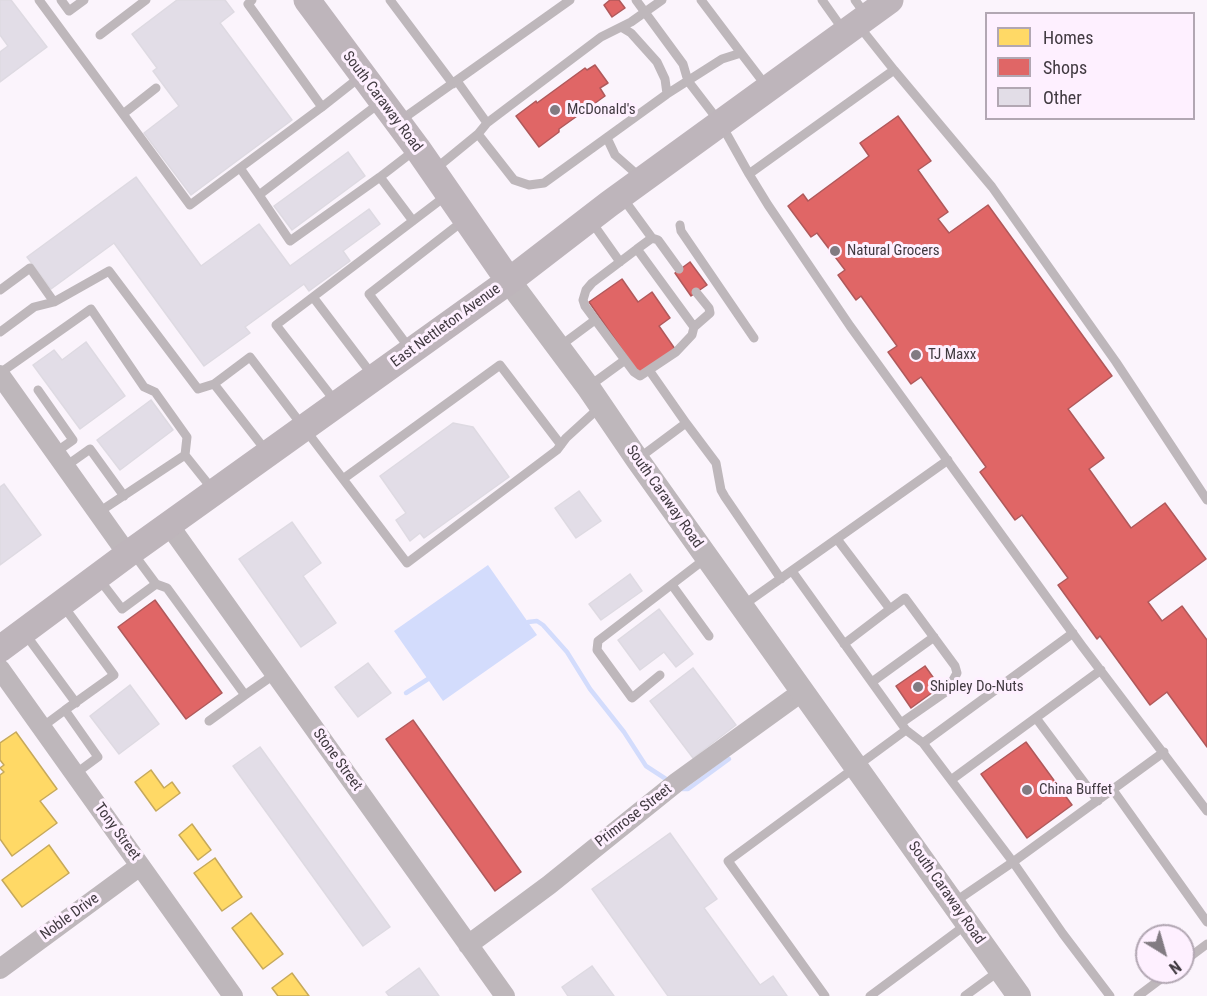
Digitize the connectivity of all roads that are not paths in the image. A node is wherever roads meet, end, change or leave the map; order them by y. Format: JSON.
{"nodes":[{"id":1,"x":62,"y":0,"type":"edge"},
{"id":2,"x":84,"y":0,"type":"edge"},
{"id":3,"x":146,"y":0,"type":"edge"},
{"id":4,"x":252,"y":0,"type":"edge"},
{"id":5,"x":307,"y":0,"type":"edge"},
{"id":6,"x":390,"y":0,"type":"edge"},
{"id":7,"x":570,"y":0,"type":"edge"},
{"id":8,"x":636,"y":0,"type":"edge"},
{"id":9,"x":662,"y":0,"type":"edge"},
{"id":10,"x":701,"y":0,"type":"edge"},
{"id":11,"x":822,"y":0,"type":"edge"},
{"id":12,"x":44,"y":2,"type":"edge"},
{"id":13,"x":870,"y":11,"type":"edge"},
{"id":14,"x":645,"y":13,"type":"junction"},
{"id":15,"x":621,"y":27,"type":"junction"},
{"id":16,"x":100,"y":35,"type":"dead end"},
{"id":17,"x":741,"y":53,"type":"junction"},
{"id":18,"x":894,"y":70,"type":"junction"},
{"id":19,"x":362,"y":76,"type":"junction"},
{"id":20,"x":688,"y":81,"type":"junction"},
{"id":21,"x":455,"y":83,"type":"junction"},
{"id":22,"x":156,"y":88,"type":"dead end"},
{"id":23,"x":769,"y":89,"type":"junction"},
{"id":24,"x":667,"y":94,"type":"junction"},
{"id":25,"x":322,"y":107,"type":"junction"},
{"id":26,"x":389,"y":112,"type":"junction"},
{"id":27,"x":123,"y":114,"type":"junction"},
{"id":28,"x":487,"y":123,"type":"junction"},
{"id":29,"x":721,"y":124,"type":"junction"},
{"id":30,"x":478,"y":134,"type":"junction"},
{"id":31,"x":607,"y":138,"type":"junction"},
{"id":32,"x":417,"y":148,"type":"junction"},
{"id":33,"x":240,"y":168,"type":"junction"},
{"id":34,"x":433,"y":171,"type":"junction"},
{"id":35,"x":750,"y":174,"type":"junction"},
{"id":36,"x":380,"y":177,"type":"junction"},
{"id":37,"x":643,"y":180,"type":"junction"},
{"id":38,"x":448,"y":194,"type":"junction"},
{"id":39,"x":259,"y":195,"type":"junction"},
{"id":40,"x":621,"y":195,"type":"junction"},
{"id":41,"x":590,"y":219,"type":"junction"},
{"id":42,"x":465,"y":220,"type":"junction"},
{"id":43,"x":413,"y":221,"type":"junction"},
{"id":44,"x":680,"y":225,"type":"dead end"},
{"id":45,"x":652,"y":238,"type":"junction"},
{"id":46,"x":637,"y":249,"type":"junction"},
{"id":47,"x":620,"y":262,"type":"junction"},
{"id":48,"x":679,"y":269,"type":"dead end"},
{"id":49,"x":508,"y":281,"type":"junction"},
{"id":50,"x":0,"y":290,"type":"edge"},
{"id":51,"x":696,"y":291,"type":"dead end"},
{"id":52,"x":313,"y":297,"type":"junction"},
{"id":53,"x":54,"y":302,"type":"junction"},
{"id":54,"x":595,"y":320,"type":"junction"},
{"id":55,"x":694,"y":327,"type":"junction"},
{"id":56,"x":0,"y":332,"type":"edge"},
{"id":57,"x":754,"y":338,"type":"dead end"},
{"id":58,"x":558,"y":347,"type":"junction"},
{"id":59,"x":411,"y":351,"type":"junction"},
{"id":60,"x":625,"y":360,"type":"junction"},
{"id":61,"x":649,"y":370,"type":"junction"},
{"id":62,"x":0,"y":374,"type":"edge"},
{"id":63,"x":374,"y":378,"type":"junction"},
{"id":64,"x":214,"y":384,"type":"junction"},
{"id":65,"x":38,"y":390,"type":"dead end"},
{"id":66,"x":594,"y":397,"type":"junction"},
{"id":67,"x":338,"y":404,"type":"junction"},
{"id":68,"x":686,"y":423,"type":"junction"},
{"id":69,"x":305,"y":427,"type":"junction"},
{"id":70,"x":73,"y":440,"type":"junction"},
{"id":71,"x":561,"y":445,"type":"junction"},
{"id":72,"x":84,"y":453,"type":"junction"},
{"id":73,"x":268,"y":454,"type":"junction"},
{"id":74,"x":185,"y":455,"type":"junction"},
{"id":75,"x":61,"y":459,"type":"junction"},
{"id":76,"x":637,"y":459,"type":"junction"},
{"id":77,"x":948,"y":460,"type":"junction"},
{"id":78,"x":343,"y":479,"type":"junction"},
{"id":79,"x":215,"y":492,"type":"junction"},
{"id":80,"x":124,"y":495,"type":"junction"},
{"id":81,"x":1207,"y":500,"type":"edge"},
{"id":82,"x":99,"y":512,"type":"junction"},
{"id":83,"x":169,"y":525,"type":"junction"},
{"id":84,"x":837,"y":539,"type":"junction"},
{"id":85,"x":130,"y":553,"type":"junction"},
{"id":86,"x":707,"y":557,"type":"junction"},
{"id":87,"x":792,"y":571,"type":"junction"},
{"id":88,"x":98,"y":577,"type":"junction"},
{"id":89,"x":781,"y":579,"type":"junction"},
{"id":90,"x":156,"y":584,"type":"junction"},
{"id":91,"x":672,"y":585,"type":"junction"},
{"id":92,"x":62,"y":603,"type":"junction"},
{"id":93,"x":742,"y":606,"type":"junction"},
{"id":94,"x":890,"y":609,"type":"junction"},
{"id":95,"x":24,"y":632,"type":"junction"},
{"id":96,"x":1073,"y":633,"type":"junction"},
{"id":97,"x":709,"y":636,"type":"dead end"},
{"id":98,"x":934,"y":637,"type":"junction"},
{"id":99,"x":844,"y":644,"type":"junction"},
{"id":100,"x":0,"y":649,"type":"edge"},
{"id":101,"x":0,"y":669,"type":"edge"},
{"id":102,"x":1101,"y":670,"type":"junction"},
{"id":103,"x":275,"y":674,"type":"junction"},
{"id":104,"x":660,"y":675,"type":"dead end"},
{"id":105,"x":872,"y":682,"type":"junction"},
{"id":106,"x":803,"y":691,"type":"junction"},
{"id":107,"x":245,"y":695,"type":"junction"},
{"id":108,"x":76,"y":703,"type":"junction"},
{"id":109,"x":65,"y":710,"type":"junction"},
{"id":110,"x":1036,"y":718,"type":"junction"},
{"id":111,"x":210,"y":722,"type":"dead end"},
{"id":112,"x":904,"y":727,"type":"junction"},
{"id":113,"x":42,"y":728,"type":"junction"},
{"id":114,"x":923,"y":743,"type":"junction"},
{"id":115,"x":1164,"y":752,"type":"junction"},
{"id":116,"x":856,"y":766,"type":"junction"},
{"id":117,"x":75,"y":774,"type":"junction"},
{"id":118,"x":951,"y":780,"type":"junction"},
{"id":119,"x":1113,"y":790,"type":"junction"},
{"id":120,"x":1098,"y":801,"type":"junction"},
{"id":121,"x":1207,"y":811,"type":"edge"},
{"id":122,"x":1013,"y":862,"type":"junction"},
{"id":123,"x":140,"y":866,"type":"junction"},
{"id":124,"x":953,"y":903,"type":"junction"},
{"id":125,"x":1207,"y":922,"type":"edge"},
{"id":126,"x":968,"y":924,"type":"junction"},
{"id":127,"x":468,"y":945,"type":"junction"},
{"id":128,"x":0,"y":969,"type":"edge"},
{"id":129,"x":1001,"y":970,"type":"junction"},
{"id":130,"x":1154,"y":984,"type":"edge"},
{"id":131,"x":233,"y":996,"type":"edge"},
{"id":132,"x":505,"y":996,"type":"edge"},
{"id":133,"x":825,"y":996,"type":"edge"},
{"id":134,"x":870,"y":996,"type":"edge"},
{"id":135,"x":965,"y":996,"type":"edge"},
{"id":136,"x":1019,"y":996,"type":"edge"},
{"id":137,"x":1110,"y":996,"type":"edge"},
{"id":138,"x":1138,"y":996,"type":"edge"}],
"edges":[{"from":1,"to":2,"type":"lane"},
{"from":3,"to":16,"type":"lane"},
{"from":4,"to":25,"type":"lane"},
{"from":5,"to":19,"type":"main road","name":"South Caraway Road"},
{"from":6,"to":21,"type":"lane"},
{"from":7,"to":21,"type":"lane"},
{"from":8,"to":14,"type":"lane"},
{"from":9,"to":14,"type":"lane"},
{"from":10,"to":17,"type":"lane"},
{"from":11,"to":13,"type":"lane"},
{"from":12,"to":27,"type":"lane"},
{"from":13,"to":18,"type":"lane"},
{"from":13,"to":23,"type":"main road","name":"East Nettleton Avenue"},
{"from":14,"to":15,"type":"lane"},
{"from":14,"to":20,"type":"lane"},
{"from":15,"to":24,"type":"lane"},
{"from":15,"to":28,"type":"lane"},
{"from":17,"to":20,"type":"lane"},
{"from":17,"to":23,"type":"lane"},
{"from":18,"to":35,"type":"lane"},
{"from":18,"to":81,"type":"lane"},
{"from":19,"to":25,"type":"lane"},
{"from":19,"to":26,"type":"main road","name":"South Caraway Road"},
{"from":20,"to":24,"type":"lane"},
{"from":20,"to":29,"type":"lane"},
{"from":21,"to":26,"type":"lane"},
{"from":21,"to":28,"type":"lane"},
{"from":22,"to":27,"type":"lane"},
{"from":23,"to":29,"type":"main road","name":"East Nettleton Avenue"},
{"from":24,"to":31,"type":"lane"},
{"from":25,"to":33,"type":"lane"},
{"from":26,"to":32,"type":"main road","name":"South Caraway Road"},
{"from":26,"to":39,"type":"lane"},
{"from":27,"to":33,"type":"lane"},
{"from":28,"to":30,"type":"lane"},
{"from":29,"to":35,"type":"lane"},
{"from":29,"to":37,"type":"main road","name":"East Nettleton Avenue"},
{"from":30,"to":31,"type":"lane"},
{"from":30,"to":34,"type":"lane"},
{"from":31,"to":37,"type":"lane"},
{"from":32,"to":34,"type":"main road","name":"South Caraway Road"},
{"from":32,"to":36,"type":"lane"},
{"from":33,"to":39,"type":"lane"},
{"from":34,"to":38,"type":"main road","name":"South Caraway Road"},
{"from":35,"to":77,"type":"lane"},
{"from":36,"to":39,"type":"lane"},
{"from":36,"to":43,"type":"lane"},
{"from":37,"to":40,"type":"main road","name":"East Nettleton Avenue"},
{"from":38,"to":42,"type":"main road","name":"South Caraway Road"},
{"from":38,"to":43,"type":"lane"},
{"from":40,"to":41,"type":"main road","name":"East Nettleton Avenue"},
{"from":40,"to":45,"type":"lane"},
{"from":41,"to":47,"type":"lane"},
{"from":41,"to":49,"type":"main road","name":"East Nettleton Avenue"},
{"from":42,"to":49,"type":"main road","name":"South Caraway Road"},
{"from":42,"to":59,"type":"lane"},
{"from":43,"to":52,"type":"lane"},
{"from":44,"to":57,"type":"lane"},
{"from":45,"to":46,"type":"lane"},
{"from":45,"to":48,"type":"lane"},
{"from":46,"to":47,"type":"lane"},
{"from":46,"to":55,"type":"lane"},
{"from":47,"to":54,"type":"lane"},
{"from":49,"to":58,"type":"street","name":"South Caraway Road"},
{"from":49,"to":59,"type":"main road","name":"East Nettleton Avenue"},
{"from":50,"to":53,"type":"lane"},
{"from":51,"to":55,"type":"lane"},
{"from":52,"to":63,"type":"lane"},
{"from":52,"to":67,"type":"lane"},
{"from":53,"to":56,"type":"lane"},
{"from":53,"to":64,"type":"lane"},
{"from":54,"to":58,"type":"lane"},
{"from":54,"to":60,"type":"lane"},
{"from":55,"to":61,"type":"lane"},
{"from":58,"to":66,"type":"street","name":"South Caraway Road"},
{"from":59,"to":63,"type":"main road","name":"East Nettleton Avenue"},
{"from":60,"to":61,"type":"lane"},
{"from":60,"to":66,"type":"lane"},
{"from":61,"to":68,"type":"lane"},
{"from":62,"to":74,"type":"lane"},
{"from":62,"to":75,"type":"street"},
{"from":63,"to":67,"type":"main road","name":"East Nettleton Avenue"},
{"from":64,"to":69,"type":"lane"},
{"from":64,"to":73,"type":"lane"},
{"from":65,"to":70,"type":"lane"},
{"from":66,"to":71,"type":"lane"},
{"from":66,"to":76,"type":"street","name":"South Caraway Road"},
{"from":67,"to":69,"type":"main road","name":"East Nettleton Avenue"},
{"from":68,"to":76,"type":"lane"},
{"from":68,"to":89,"type":"lane"},
{"from":69,"to":73,"type":"main road","name":"East Nettleton Avenue"},
{"from":69,"to":78,"type":"lane"},
{"from":70,"to":72,"type":"lane"},
{"from":70,"to":75,"type":"lane"},
{"from":71,"to":78,"type":"lane"},
{"from":71,"to":78,"type":"lane"},
{"from":72,"to":75,"type":"lane"},
{"from":72,"to":80,"type":"lane"},
{"from":73,"to":79,"type":"main road","name":"East Nettleton Avenue"},
{"from":74,"to":79,"type":"lane"},
{"from":74,"to":80,"type":"lane"},
{"from":75,"to":82,"type":"street"},
{"from":76,"to":86,"type":"street","name":"South Caraway Road"},
{"from":77,"to":84,"type":"lane"},
{"from":77,"to":96,"type":"lane"},
{"from":79,"to":83,"type":"main road","name":"East Nettleton Avenue"},
{"from":80,"to":82,"type":"lane"},
{"from":82,"to":85,"type":"street"},
{"from":83,"to":85,"type":"main road","name":"East Nettleton Avenue"},
{"from":83,"to":103,"type":"street","name":"Stone Street"},
{"from":84,"to":87,"type":"lane"},
{"from":84,"to":94,"type":"lane"},
{"from":85,"to":88,"type":"main road","name":"East Nettleton Avenue"},
{"from":85,"to":90,"type":"lane"},
{"from":86,"to":91,"type":"lane"},
{"from":86,"to":93,"type":"street","name":"South Caraway Road"},
{"from":87,"to":89,"type":"lane"},
{"from":87,"to":99,"type":"lane"},
{"from":88,"to":90,"type":"lane"},
{"from":88,"to":92,"type":"main road","name":"East Nettleton Avenue"},
{"from":89,"to":93,"type":"lane"},
{"from":90,"to":107,"type":"lane"},
{"from":91,"to":97,"type":"lane"},
{"from":91,"to":104,"type":"lane"},
{"from":92,"to":95,"type":"main road","name":"East Nettleton Avenue"},
{"from":92,"to":108,"type":"lane"},
{"from":93,"to":106,"type":"street","name":"South Caraway Road"},
{"from":94,"to":98,"type":"lane"},
{"from":94,"to":99,"type":"lane"},
{"from":95,"to":100,"type":"main road","name":"East Nettleton Avenue"},
{"from":95,"to":108,"type":"lane"},
{"from":96,"to":102,"type":"lane"},
{"from":96,"to":114,"type":"lane"},
{"from":98,"to":105,"type":"lane"},
{"from":98,"to":112,"type":"lane"},
{"from":99,"to":105,"type":"lane"},
{"from":101,"to":113,"type":"street","name":"Tony Street"},
{"from":102,"to":110,"type":"lane"},
{"from":102,"to":115,"type":"lane"},
{"from":103,"to":107,"type":"lane"},
{"from":103,"to":127,"type":"street","name":"Stone Street"},
{"from":105,"to":112,"type":"lane"},
{"from":106,"to":116,"type":"street","name":"South Caraway Road"},
{"from":106,"to":127,"type":"street","name":"Primrose Street"},
{"from":107,"to":111,"type":"lane"},
{"from":108,"to":109,"type":"lane"},
{"from":109,"to":113,"type":"lane"},
{"from":109,"to":117,"type":"lane"},
{"from":110,"to":118,"type":"lane"},
{"from":110,"to":120,"type":"lane"},
{"from":112,"to":114,"type":"lane"},
{"from":112,"to":116,"type":"lane"},
{"from":113,"to":117,"type":"street","name":"Tony Street"},
{"from":114,"to":118,"type":"lane"},
{"from":115,"to":119,"type":"lane"},
{"from":115,"to":121,"type":"lane"},
{"from":116,"to":124,"type":"street","name":"South Caraway Road"},
{"from":116,"to":133,"type":"lane"},
{"from":117,"to":123,"type":"street","name":"Tony Street"},
{"from":118,"to":122,"type":"lane"},
{"from":119,"to":120,"type":"lane"},
{"from":119,"to":125,"type":"lane"},
{"from":120,"to":122,"type":"lane"},
{"from":122,"to":124,"type":"lane"},
{"from":122,"to":137,"type":"lane"},
{"from":123,"to":128,"type":"street","name":"Noble Drive"},
{"from":123,"to":131,"type":"street","name":"Tony Street"},
{"from":124,"to":126,"type":"street","name":"South Caraway Road"},
{"from":126,"to":129,"type":"street","name":"South Caraway Road"},
{"from":126,"to":134,"type":"lane"},
{"from":127,"to":132,"type":"street","name":"Stone Street"},
{"from":129,"to":135,"type":"lane"},
{"from":129,"to":136,"type":"street","name":"South Caraway Road"},
{"from":130,"to":138,"type":"lane"}]}
